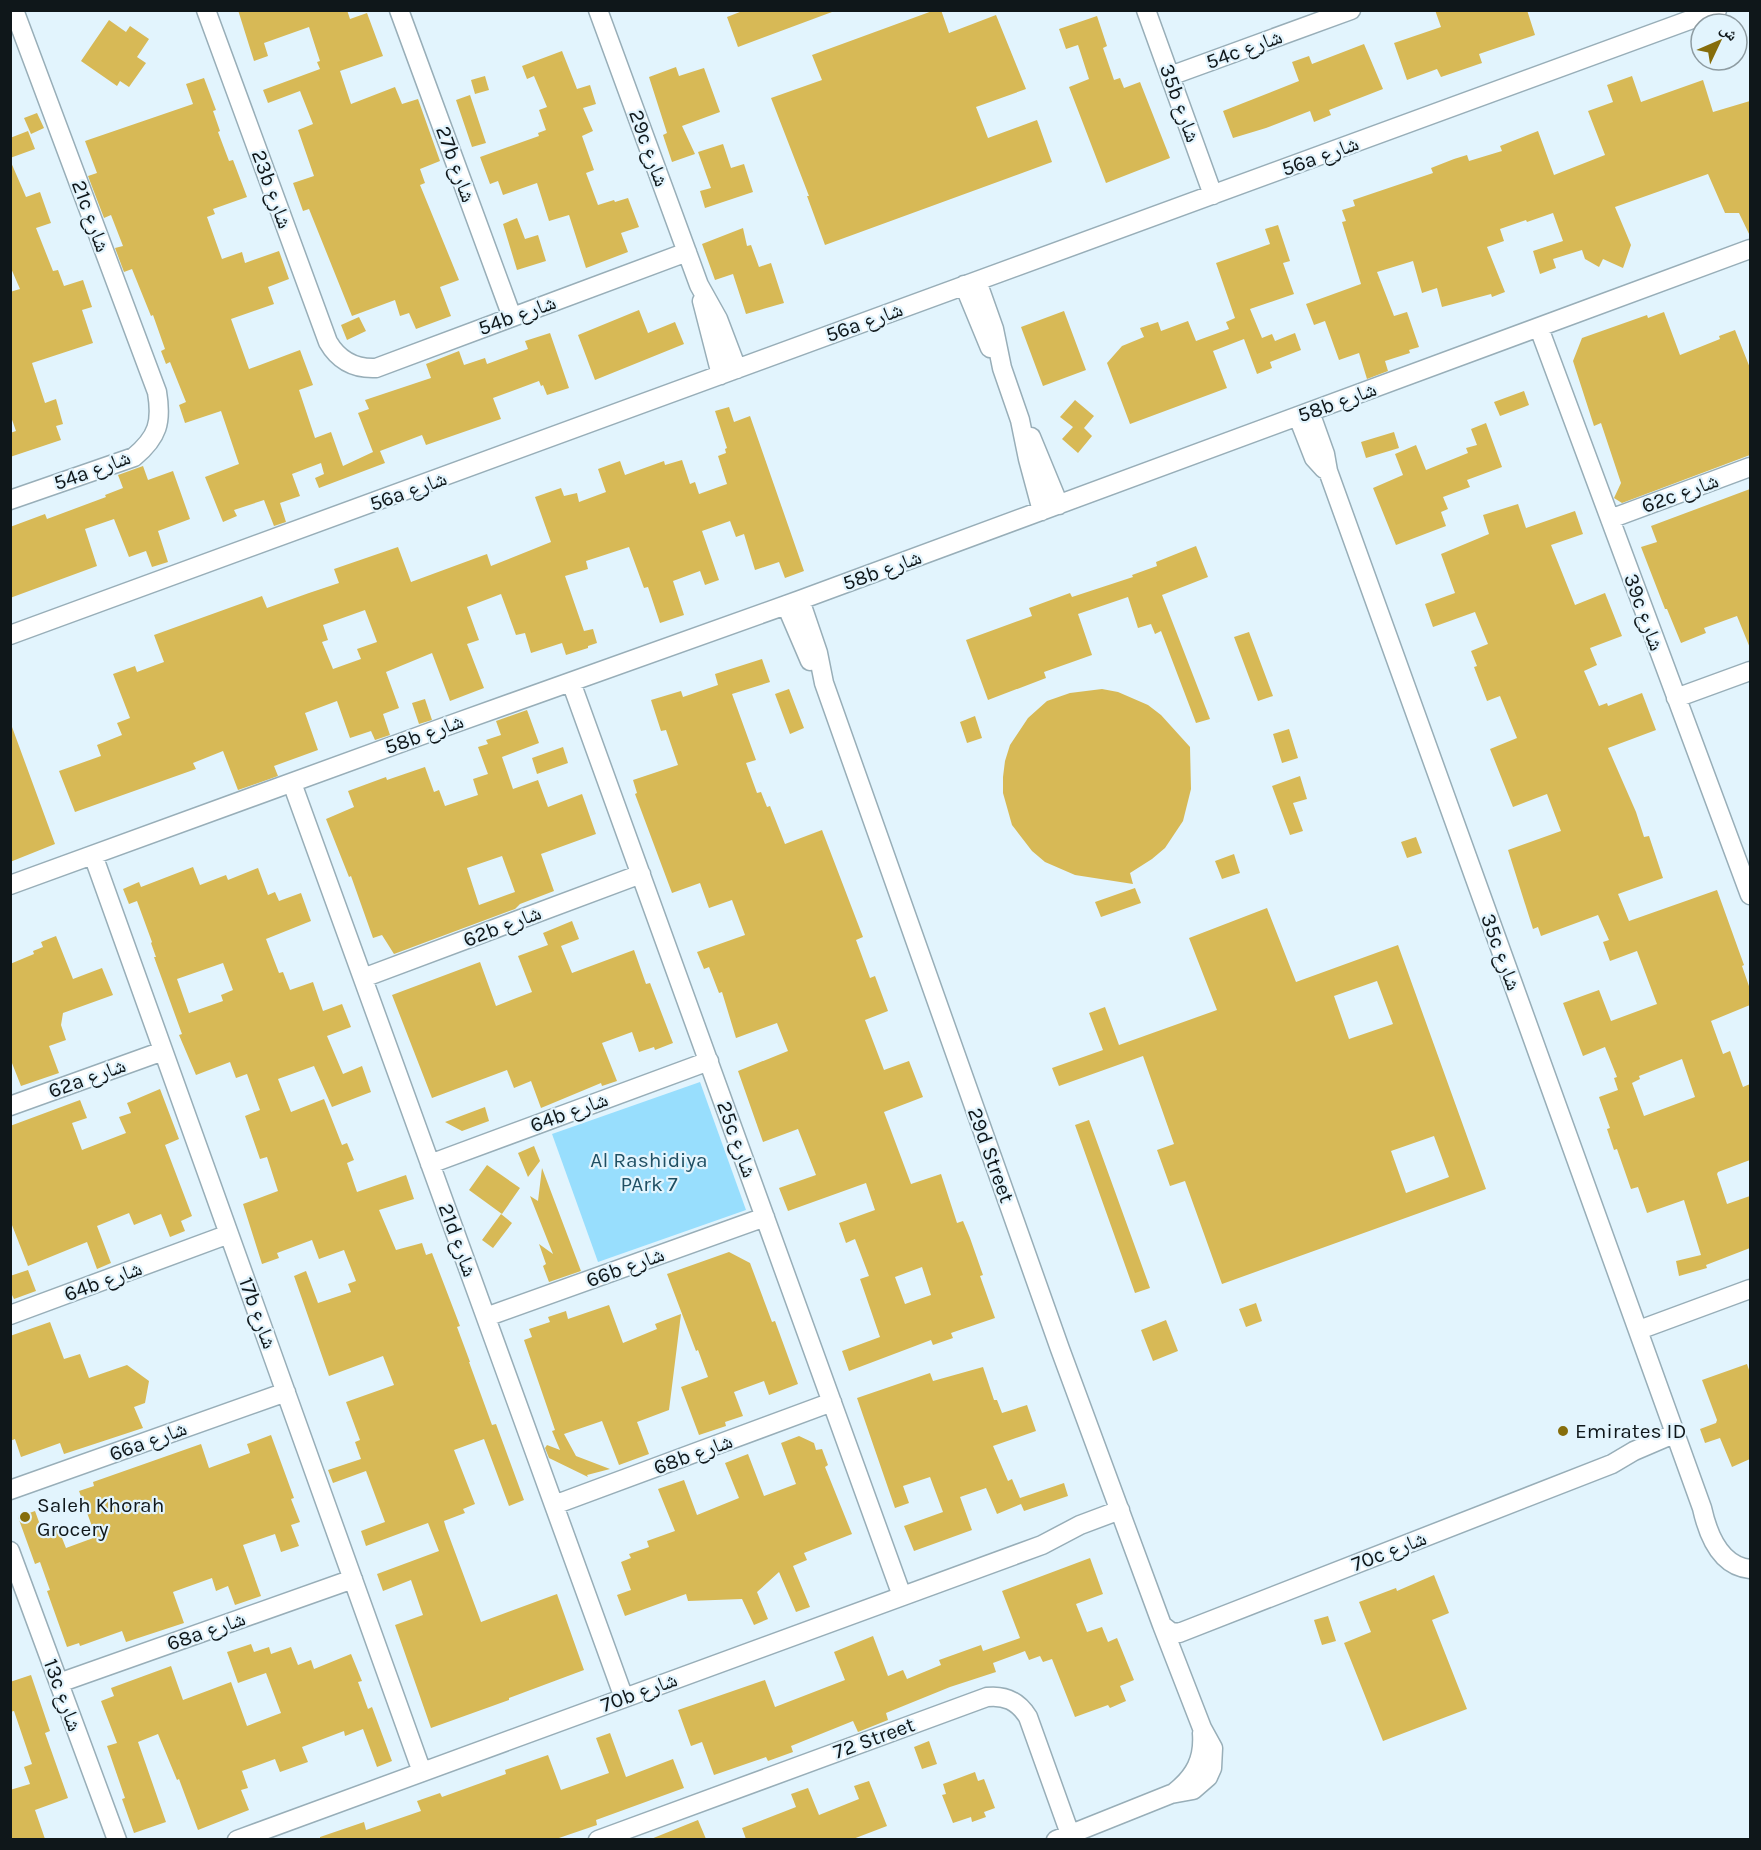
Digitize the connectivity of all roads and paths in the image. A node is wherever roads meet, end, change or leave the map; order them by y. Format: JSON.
{"nodes":[{"id":1,"x":14,"y":10,"type":"edge"},
{"id":2,"x":206,"y":10,"type":"edge"},
{"id":3,"x":399,"y":10,"type":"edge"},
{"id":4,"x":598,"y":10,"type":"edge"},
{"id":5,"x":1146,"y":10,"type":"edge"},
{"id":6,"x":1718,"y":10,"type":"edge"},
{"id":7,"x":1343,"y":12,"type":"edge"},
{"id":8,"x":1170,"y":76,"type":"junction"},
{"id":9,"x":1213,"y":195,"type":"junction"},
{"id":10,"x":1750,"y":249,"type":"edge"},
{"id":11,"x":687,"y":252,"type":"junction"},
{"id":12,"x":970,"y":283,"type":"junction"},
{"id":13,"x":512,"y":317,"type":"junction"},
{"id":14,"x":1539,"y":327,"type":"junction"},
{"id":15,"x":345,"y":362,"type":"joint"},
{"id":16,"x":729,"y":372,"type":"junction"},
{"id":17,"x":1304,"y":414,"type":"junction"},
{"id":18,"x":159,"y":423,"type":"joint"},
{"id":19,"x":1750,"y":467,"type":"edge"},
{"id":20,"x":10,"y":500,"type":"edge"},
{"id":21,"x":1051,"y":508,"type":"junction"},
{"id":22,"x":1610,"y":519,"type":"junction"},
{"id":23,"x":793,"y":603,"type":"junction"},
{"id":24,"x":10,"y":635,"type":"edge"},
{"id":25,"x":1750,"y":672,"type":"edge"},
{"id":26,"x":571,"y":682,"type":"junction"},
{"id":27,"x":1676,"y":698,"type":"junction"},
{"id":28,"x":292,"y":783,"type":"junction"},
{"id":29,"x":1742,"y":848,"type":"edge"},
{"id":30,"x":93,"y":855,"type":"junction"},
{"id":31,"x":641,"y":874,"type":"junction"},
{"id":32,"x":10,"y":885,"type":"edge"},
{"id":33,"x":1750,"y":896,"type":"edge"},
{"id":34,"x":363,"y":978,"type":"junction"},
{"id":35,"x":163,"y":1051,"type":"junction"},
{"id":36,"x":709,"y":1061,"type":"junction"},
{"id":37,"x":10,"y":1106,"type":"edge"},
{"id":38,"x":430,"y":1164,"type":"junction"},
{"id":39,"x":765,"y":1216,"type":"junction"},
{"id":40,"x":229,"y":1234,"type":"junction"},
{"id":41,"x":1750,"y":1289,"type":"edge"},
{"id":42,"x":10,"y":1315,"type":"edge"},
{"id":43,"x":486,"y":1317,"type":"junction"},
{"id":44,"x":1639,"y":1330,"type":"junction"},
{"id":45,"x":286,"y":1392,"type":"junction"},
{"id":46,"x":832,"y":1402,"type":"junction"},
{"id":47,"x":1677,"y":1438,"type":"junction"},
{"id":48,"x":10,"y":1490,"type":"edge"},
{"id":49,"x":554,"y":1506,"type":"junction"},
{"id":50,"x":1702,"y":1508,"type":"junction"},
{"id":51,"x":1122,"y":1515,"type":"junction"},
{"id":52,"x":10,"y":1551,"type":"edge"},
{"id":53,"x":1750,"y":1557,"type":"edge"},
{"id":54,"x":1750,"y":1569,"type":"edge"},
{"id":55,"x":353,"y":1579,"type":"junction"},
{"id":56,"x":902,"y":1596,"type":"junction"},
{"id":57,"x":1164,"y":1627,"type":"junction"},
{"id":58,"x":59,"y":1683,"type":"junction"},
{"id":59,"x":624,"y":1698,"type":"junction"},
{"id":60,"x":422,"y":1772,"type":"junction"},
{"id":61,"x":1063,"y":1837,"type":"edge"},
{"id":62,"x":117,"y":1839,"type":"edge"},
{"id":63,"x":237,"y":1839,"type":"edge"},
{"id":64,"x":598,"y":1839,"type":"edge"}],
"edges":[{"from":1,"to":18,"type":"street","name":"21c شارع"},
{"from":2,"to":15,"type":"street","name":"23b شارع"},
{"from":3,"to":13,"type":"street","name":"27b شارع"},
{"from":4,"to":11,"type":"street","name":"29c شارع"},
{"from":5,"to":8,"type":"street","name":"35b شارع"},
{"from":6,"to":9,"type":"street","name":"56a شارع"},
{"from":7,"to":8,"type":"street","name":"54c شارع"},
{"from":8,"to":9,"type":"street","name":"35b شارع"},
{"from":9,"to":12,"type":"street","name":"56a شارع"},
{"from":10,"to":14,"type":"street","name":"58b شارع"},
{"from":11,"to":13,"type":"street","name":"54b شارع"},
{"from":11,"to":16,"type":"street","name":"29c شارع"},
{"from":12,"to":16,"type":"street","name":"56a شارع"},
{"from":12,"to":21,"type":"street"},
{"from":13,"to":15,"type":"street","name":"54b شارع"},
{"from":14,"to":17,"type":"street","name":"58b شارع"},
{"from":14,"to":22,"type":"street","name":"39c شارع"},
{"from":16,"to":24,"type":"street","name":"56a شارع"},
{"from":17,"to":21,"type":"street","name":"58b شارع"},
{"from":17,"to":44,"type":"street","name":"35c شارع"},
{"from":18,"to":20,"type":"street","name":"54a شارع"},
{"from":19,"to":22,"type":"street","name":"62c شارع"},
{"from":21,"to":23,"type":"street","name":"58b شارع"},
{"from":22,"to":27,"type":"street","name":"39c شارع"},
{"from":23,"to":26,"type":"street","name":"58b شارع"},
{"from":23,"to":51,"type":"street","name":"29d Street"},
{"from":25,"to":27,"type":"street"},
{"from":26,"to":28,"type":"street","name":"58b شارع"},
{"from":26,"to":31,"type":"street","name":"25c شارع"},
{"from":27,"to":29,"type":"street","name":"39c شارع"},
{"from":28,"to":30,"type":"street","name":"58b شارع"},
{"from":28,"to":34,"type":"street","name":"21d شارع"},
{"from":29,"to":33,"type":"street","name":"39c شارع"},
{"from":30,"to":32,"type":"street","name":"58b شارع"},
{"from":30,"to":35,"type":"street","name":"17b شارع"},
{"from":31,"to":34,"type":"street","name":"62b شارع"},
{"from":31,"to":36,"type":"street","name":"25c شارع"},
{"from":34,"to":38,"type":"street","name":"21d شارع"},
{"from":35,"to":37,"type":"street","name":"62a شارع"},
{"from":35,"to":40,"type":"street","name":"17b شارع"},
{"from":36,"to":38,"type":"street","name":"64b شارع"},
{"from":36,"to":39,"type":"street","name":"25c شارع"},
{"from":38,"to":43,"type":"street","name":"21d شارع"},
{"from":39,"to":43,"type":"street","name":"66b شارع"},
{"from":39,"to":46,"type":"street","name":"25c شارع"},
{"from":40,"to":42,"type":"street","name":"64b شارع"},
{"from":40,"to":45,"type":"street","name":"17b شارع"},
{"from":41,"to":44,"type":"street"},
{"from":43,"to":49,"type":"street","name":"21d شارع"},
{"from":44,"to":47,"type":"street","name":"35c شارع"},
{"from":45,"to":48,"type":"street","name":"66a شارع"},
{"from":45,"to":55,"type":"street","name":"17b شارع"},
{"from":46,"to":49,"type":"street","name":"68b شارع"},
{"from":46,"to":56,"type":"street","name":"25c شارع"},
{"from":47,"to":50,"type":"street","name":"35c شارع"},
{"from":47,"to":57,"type":"street","name":"70c شارع"},
{"from":49,"to":59,"type":"street","name":"21d شارع"},
{"from":50,"to":53,"type":"street"},
{"from":50,"to":54,"type":"street"},
{"from":51,"to":56,"type":"street","name":"70b شارع"},
{"from":51,"to":57,"type":"street","name":"29d Street"},
{"from":52,"to":58,"type":"street","name":"13c شارع"},
{"from":55,"to":58,"type":"street","name":"68a شارع"},
{"from":55,"to":60,"type":"street","name":"17b شارع"},
{"from":56,"to":59,"type":"street","name":"70b شارع"},
{"from":57,"to":61,"type":"street","name":"29d Street"},
{"from":58,"to":62,"type":"street","name":"13c شارع"},
{"from":59,"to":60,"type":"street","name":"70b شارع"},
{"from":60,"to":63,"type":"street","name":"70b شارع"},
{"from":61,"to":64,"type":"street","name":"72 Street"}]}
